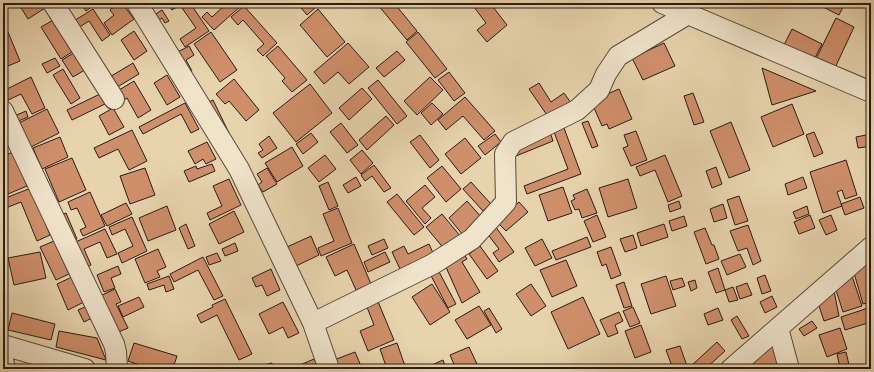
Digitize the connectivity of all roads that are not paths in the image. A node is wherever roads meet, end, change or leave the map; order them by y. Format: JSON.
{"nodes":[{"id":1,"x":53,"y":3,"type":"edge"},
{"id":2,"x":137,"y":3,"type":"edge"},
{"id":3,"x":662,"y":3,"type":"edge"},
{"id":4,"x":688,"y":14,"type":"junction"},
{"id":5,"x":871,"y":92,"type":"edge"},
{"id":6,"x":114,"y":99,"type":"dead end"},
{"id":7,"x":3,"y":111,"type":"edge"},
{"id":8,"x":871,"y":247,"type":"edge"},
{"id":9,"x":313,"y":323,"type":"junction"},
{"id":10,"x":778,"y":328,"type":"junction"},
{"id":11,"x":3,"y":345,"type":"edge"},
{"id":12,"x":3,"y":360,"type":"edge"},
{"id":13,"x":5,"y":369,"type":"edge"},
{"id":14,"x":85,"y":369,"type":"edge"},
{"id":15,"x":117,"y":369,"type":"edge"},
{"id":16,"x":329,"y":369,"type":"edge"},
{"id":17,"x":731,"y":369,"type":"edge"},
{"id":18,"x":789,"y":369,"type":"edge"}],
"edges":[{"from":1,"to":6,"type":"street"},
{"from":2,"to":9,"type":"street"},
{"from":3,"to":4,"type":"street"},
{"from":4,"to":5,"type":"street"},
{"from":4,"to":9,"type":"street"},
{"from":7,"to":15,"type":"street"},
{"from":8,"to":10,"type":"street"},
{"from":9,"to":16,"type":"street"},
{"from":10,"to":17,"type":"street"},
{"from":10,"to":18,"type":"street"},
{"from":11,"to":14,"type":"street"},
{"from":12,"to":13,"type":"street"}]}
